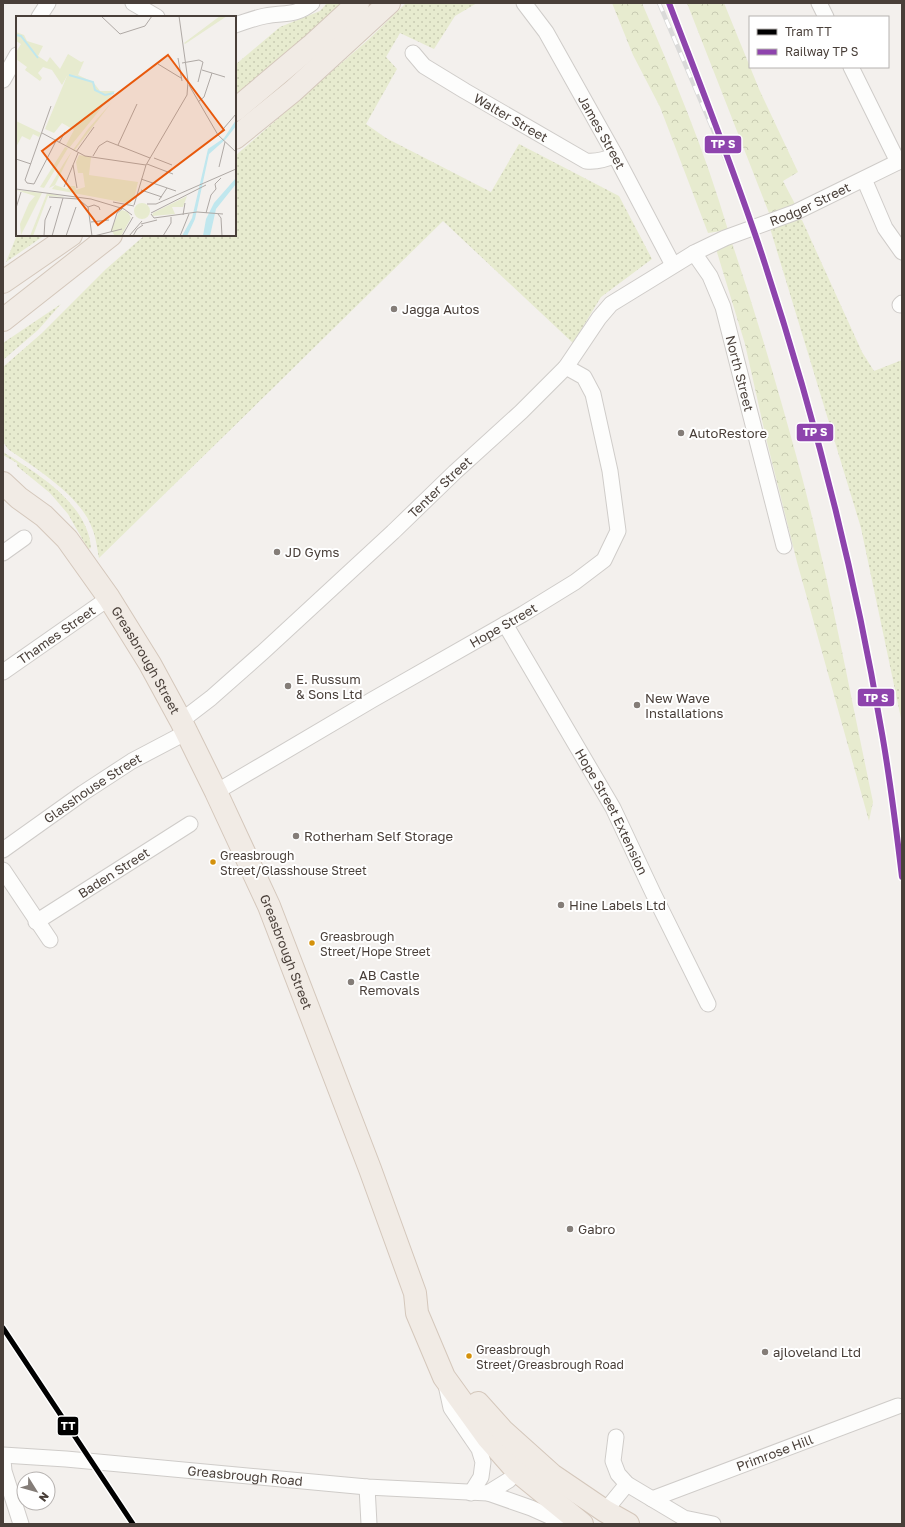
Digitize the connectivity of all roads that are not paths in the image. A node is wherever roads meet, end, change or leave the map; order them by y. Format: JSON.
{"nodes":[{"id":1,"x":48,"y":3,"type":"edge"},
{"id":2,"x":133,"y":3,"type":"edge"},
{"id":3,"x":312,"y":3,"type":"edge"},
{"id":4,"x":358,"y":3,"type":"edge"},
{"id":5,"x":390,"y":3,"type":"edge"},
{"id":6,"x":524,"y":3,"type":"edge"},
{"id":7,"x":819,"y":3,"type":"edge"},
{"id":8,"x":40,"y":16,"type":"edge"},
{"id":9,"x":155,"y":16,"type":"edge"},
{"id":10,"x":826,"y":16,"type":"edge"},
{"id":11,"x":236,"y":25,"type":"edge"},
{"id":12,"x":413,"y":53,"type":"dead end"},
{"id":13,"x":16,"y":57,"type":"edge"},
{"id":14,"x":852,"y":68,"type":"edge"},
{"id":15,"x":3,"y":80,"type":"edge"},
{"id":16,"x":236,"y":109,"type":"edge"},
{"id":17,"x":236,"y":137,"type":"edge"},
{"id":18,"x":615,"y":155,"type":"junction"},
{"id":19,"x":900,"y":161,"type":"edge"},
{"id":20,"x":864,"y":179,"type":"junction"},
{"id":21,"x":70,"y":236,"type":"edge"},
{"id":22,"x":110,"y":236,"type":"edge"},
{"id":23,"x":902,"y":252,"type":"edge"},
{"id":24,"x":694,"y":253,"type":"junction"},
{"id":25,"x":673,"y":265,"type":"junction"},
{"id":26,"x":3,"y":282,"type":"edge"},
{"id":27,"x":3,"y":320,"type":"edge"},
{"id":28,"x":566,"y":367,"type":"junction"},
{"id":29,"x":3,"y":483,"type":"edge"},
{"id":30,"x":11,"y":495,"type":"edge"},
{"id":31,"x":24,"y":538,"type":"dead end"},
{"id":32,"x":784,"y":546,"type":"dead end"},
{"id":33,"x":3,"y":553,"type":"edge"},
{"id":34,"x":109,"y":598,"type":"junction"},
{"id":35,"x":505,"y":624,"type":"junction"},
{"id":36,"x":3,"y":672,"type":"edge"},
{"id":37,"x":184,"y":727,"type":"junction"},
{"id":38,"x":216,"y":792,"type":"junction"},
{"id":39,"x":190,"y":824,"type":"dead end"},
{"id":40,"x":3,"y":850,"type":"edge"},
{"id":41,"x":3,"y":870,"type":"edge"},
{"id":42,"x":36,"y":922,"type":"junction"},
{"id":43,"x":50,"y":940,"type":"dead end"},
{"id":44,"x":708,"y":1004,"type":"dead end"},
{"id":45,"x":414,"y":1293,"type":"junction"},
{"id":46,"x":444,"y":1377,"type":"junction"},
{"id":47,"x":898,"y":1406,"type":"dead end"},
{"id":48,"x":616,"y":1437,"type":"dead end"},
{"id":49,"x":3,"y":1455,"type":"edge"},
{"id":50,"x":3,"y":1460,"type":"edge"},
{"id":51,"x":524,"y":1464,"type":"junction"},
{"id":52,"x":627,"y":1484,"type":"junction"},
{"id":53,"x":367,"y":1487,"type":"junction"},
{"id":54,"x":471,"y":1493,"type":"junction"},
{"id":55,"x":488,"y":1493,"type":"junction"},
{"id":56,"x":652,"y":1500,"type":"junction"},
{"id":57,"x":605,"y":1517,"type":"edge"},
{"id":58,"x":673,"y":1518,"type":"edge"},
{"id":59,"x":21,"y":1524,"type":"edge"},
{"id":60,"x":369,"y":1524,"type":"edge"},
{"id":61,"x":567,"y":1524,"type":"edge"},
{"id":62,"x":582,"y":1524,"type":"edge"},
{"id":63,"x":628,"y":1524,"type":"edge"},
{"id":64,"x":713,"y":1524,"type":"edge"}],
"edges":[{"from":1,"to":8,"type":"street"},
{"from":2,"to":9,"type":"street"},
{"from":3,"to":11,"type":"street"},
{"from":4,"to":16,"type":"main road"},
{"from":5,"to":17,"type":"main road"},
{"from":6,"to":18,"type":"street","name":"James Street"},
{"from":7,"to":10,"type":"street"},
{"from":12,"to":18,"type":"street","name":"Walter Street"},
{"from":13,"to":15,"type":"street"},
{"from":14,"to":19,"type":"street"},
{"from":18,"to":25,"type":"street","name":"James Street"},
{"from":19,"to":20,"type":"street","name":"Rodger Street"},
{"from":20,"to":23,"type":"street"},
{"from":20,"to":24,"type":"street","name":"Rodger Street"},
{"from":21,"to":26,"type":"main road"},
{"from":22,"to":27,"type":"main road"},
{"from":24,"to":25,"type":"street","name":"Tenter Street"},
{"from":24,"to":32,"type":"street","name":"North Street"},
{"from":25,"to":28,"type":"street","name":"Tenter Street"},
{"from":28,"to":35,"type":"street","name":"Hope Street"},
{"from":28,"to":37,"type":"street","name":"Tenter Street"},
{"from":29,"to":30,"type":"main road","name":"Greasbrough Street"},
{"from":30,"to":34,"type":"main road","name":"Greasbrough Street"},
{"from":31,"to":33,"type":"street"},
{"from":34,"to":36,"type":"street","name":"Thames Street"},
{"from":34,"to":37,"type":"main road","name":"Greasbrough Street"},
{"from":35,"to":38,"type":"street","name":"Hope Street"},
{"from":35,"to":44,"type":"street","name":"Hope Street Extension"},
{"from":37,"to":38,"type":"main road","name":"Greasbrough Street"},
{"from":37,"to":40,"type":"street","name":"Glasshouse Street"},
{"from":38,"to":45,"type":"main road","name":"Greasbrough Street"},
{"from":39,"to":42,"type":"street","name":"Baden Street"},
{"from":41,"to":42,"type":"street"},
{"from":42,"to":43,"type":"street"},
{"from":45,"to":46,"type":"main road","name":"Greasbrough Street"},
{"from":45,"to":51,"type":"main road","name":"Greasbrough Street"},
{"from":46,"to":51,"type":"main road","name":"Greasbrough Street"},
{"from":46,"to":54,"type":"street","name":"Greasbrough Street"},
{"from":47,"to":56,"type":"street","name":"Primrose Hill"},
{"from":48,"to":52,"type":"street"},
{"from":49,"to":53,"type":"street","name":"Greasbrough Road"},
{"from":50,"to":59,"type":"street"},
{"from":51,"to":55,"type":"street"},
{"from":51,"to":57,"type":"main road"},
{"from":51,"to":62,"type":"main road"},
{"from":52,"to":56,"type":"street"},
{"from":52,"to":57,"type":"street"},
{"from":53,"to":54,"type":"street","name":"Greasbrough Road"},
{"from":53,"to":60,"type":"street"},
{"from":54,"to":55,"type":"street","name":"Greasbrough Road"},
{"from":55,"to":61,"type":"street","name":"Greasbrough Road"},
{"from":56,"to":58,"type":"street"},
{"from":57,"to":63,"type":"main road"},
{"from":58,"to":64,"type":"street"}]}
